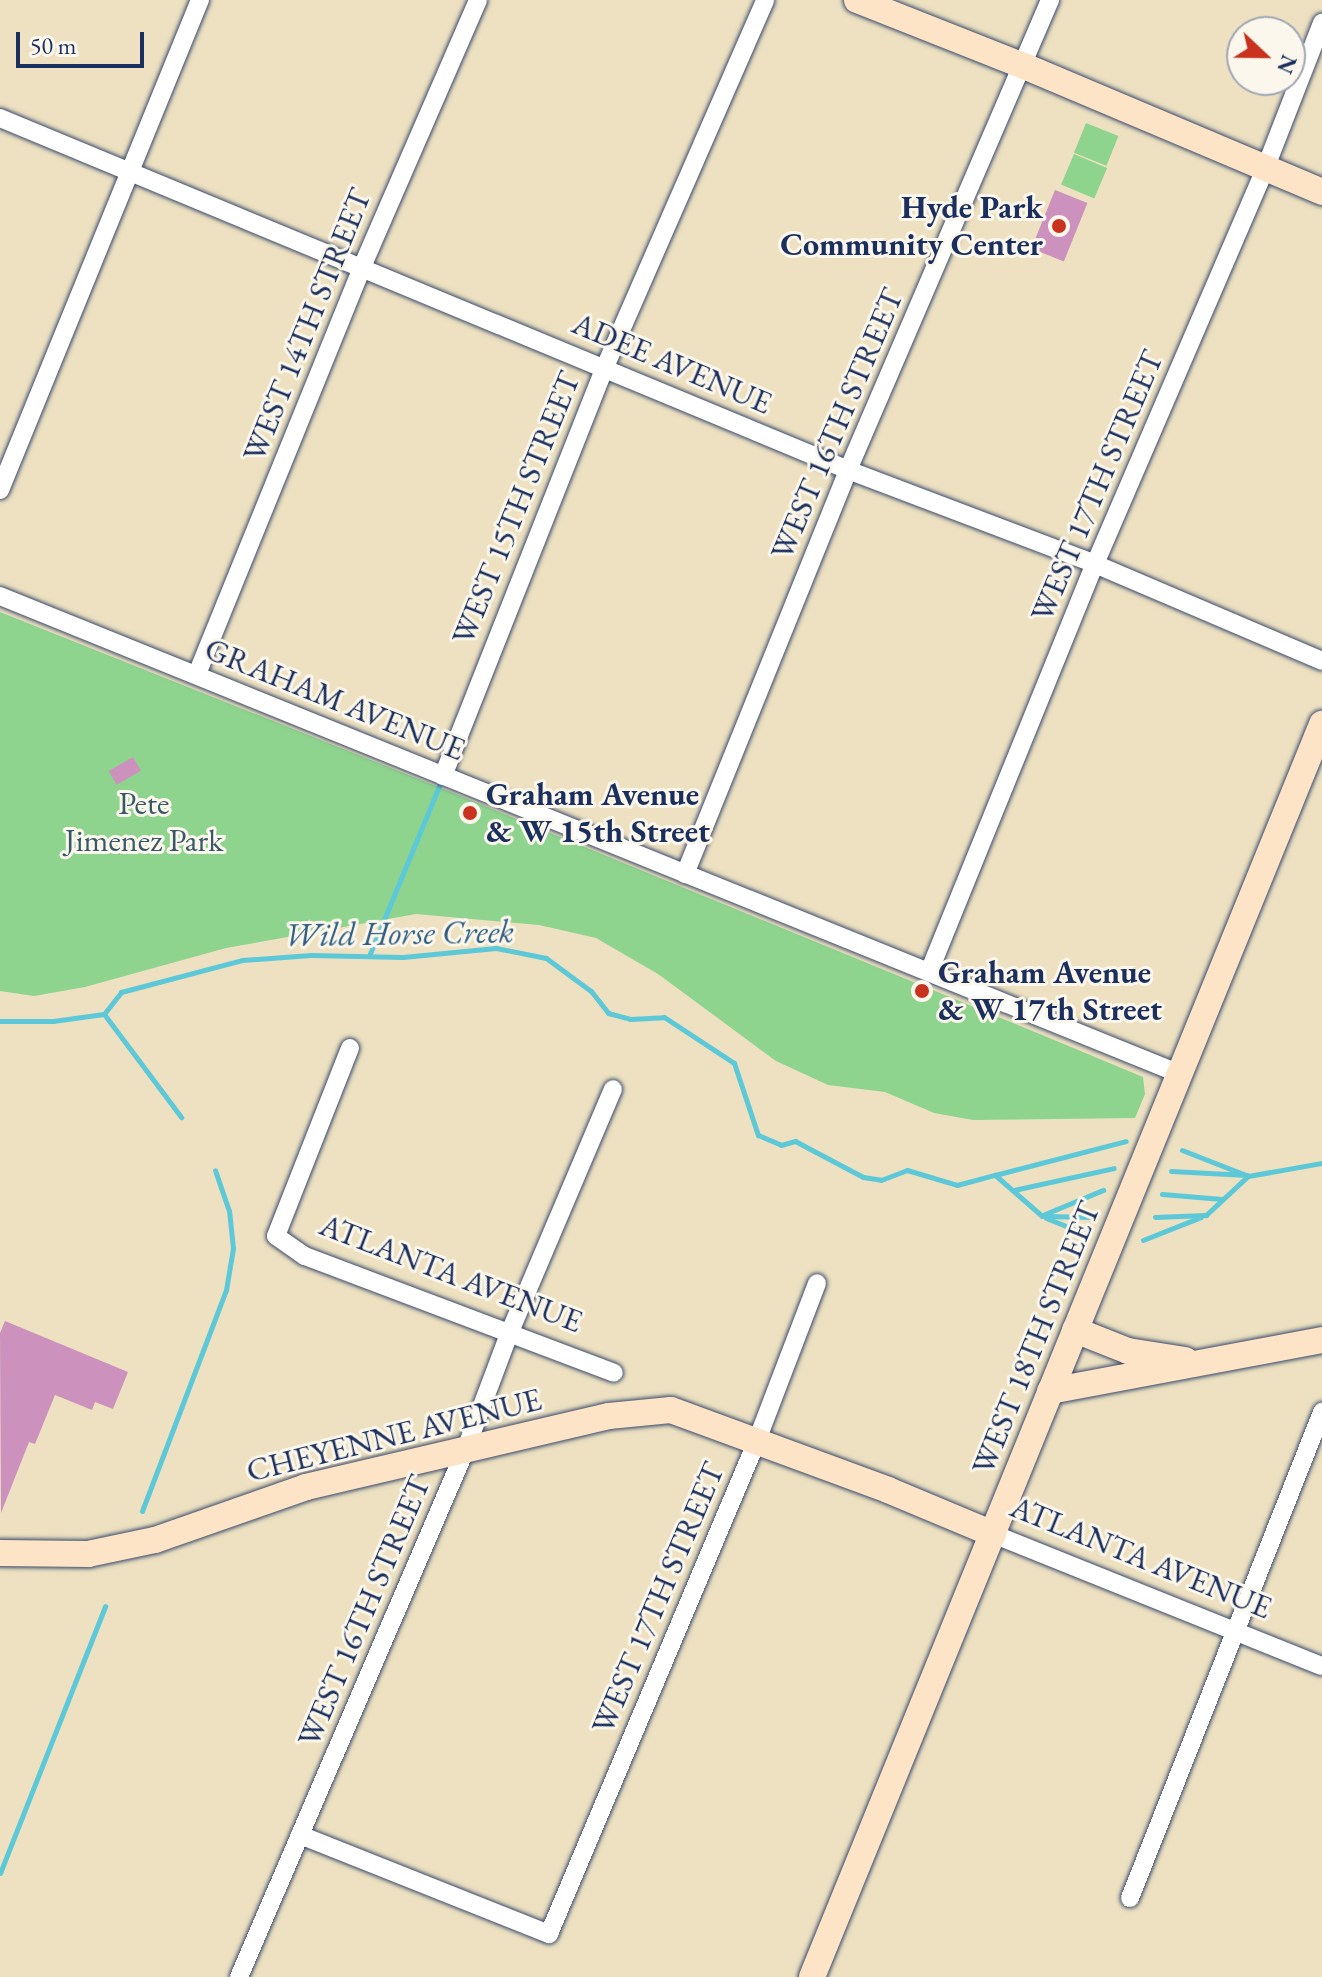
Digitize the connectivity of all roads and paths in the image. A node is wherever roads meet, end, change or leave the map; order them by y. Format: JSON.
{"nodes":[{"id":1,"x":200,"y":0,"type":"edge"},
{"id":2,"x":478,"y":0,"type":"edge"},
{"id":3,"x":765,"y":0,"type":"edge"},
{"id":4,"x":857,"y":0,"type":"edge"},
{"id":5,"x":1050,"y":0,"type":"edge"},
{"id":6,"x":1322,"y":23,"type":"edge"},
{"id":7,"x":1024,"y":66,"type":"junction"},
{"id":8,"x":0,"y":118,"type":"edge"},
{"id":9,"x":1265,"y":169,"type":"junction"},
{"id":10,"x":130,"y":173,"type":"junction"},
{"id":11,"x":1322,"y":192,"type":"edge"},
{"id":12,"x":362,"y":267,"type":"junction"},
{"id":13,"x":605,"y":367,"type":"junction"},
{"id":14,"x":848,"y":470,"type":"junction"},
{"id":15,"x":0,"y":490,"type":"edge"},
{"id":16,"x":1095,"y":564,"type":"junction"},
{"id":17,"x":0,"y":596,"type":"edge"},
{"id":18,"x":1322,"y":661,"type":"edge"},
{"id":19,"x":197,"y":674,"type":"junction"},
{"id":20,"x":1322,"y":724,"type":"edge"},
{"id":21,"x":443,"y":776,"type":"junction"},
{"id":22,"x":685,"y":874,"type":"junction"},
{"id":23,"x":929,"y":972,"type":"junction"},
{"id":24,"x":350,"y":1048,"type":"dead end"},
{"id":25,"x":1180,"y":1074,"type":"junction"},
{"id":26,"x":613,"y":1089,"type":"dead end"},
{"id":27,"x":817,"y":1283,"type":"dead end"},
{"id":28,"x":1075,"y":1330,"type":"junction"},
{"id":29,"x":509,"y":1334,"type":"junction"},
{"id":30,"x":1322,"y":1340,"type":"edge"},
{"id":31,"x":1205,"y":1361,"type":"junction"},
{"id":32,"x":614,"y":1373,"type":"dead end"},
{"id":33,"x":1050,"y":1391,"type":"junction"},
{"id":34,"x":1322,"y":1412,"type":"edge"},
{"id":35,"x":756,"y":1443,"type":"junction"},
{"id":36,"x":465,"y":1451,"type":"junction"},
{"id":37,"x":993,"y":1534,"type":"junction"},
{"id":38,"x":0,"y":1553,"type":"edge"},
{"id":39,"x":1234,"y":1631,"type":"junction"},
{"id":40,"x":1322,"y":1666,"type":"edge"},
{"id":41,"x":300,"y":1835,"type":"junction"},
{"id":42,"x":1130,"y":1898,"type":"dead end"},
{"id":43,"x":816,"y":1966,"type":"edge"},
{"id":44,"x":239,"y":1977,"type":"edge"}],
"edges":[{"from":1,"to":10,"type":"street"},
{"from":2,"to":12,"type":"street","name":"WEST 14TH STREET"},
{"from":3,"to":13,"type":"street","name":"WEST 15TH STREET"},
{"from":4,"to":7,"type":"street"},
{"from":5,"to":7,"type":"street","name":"WEST 16TH STREET"},
{"from":6,"to":9,"type":"street","name":"WEST 17TH STREET"},
{"from":7,"to":9,"type":"street"},
{"from":7,"to":14,"type":"street","name":"WEST 16TH STREET"},
{"from":8,"to":10,"type":"street","name":"ADEE AVENUE"},
{"from":9,"to":11,"type":"street"},
{"from":9,"to":16,"type":"street","name":"WEST 17TH STREET"},
{"from":10,"to":12,"type":"street","name":"ADEE AVENUE"},
{"from":10,"to":15,"type":"street"},
{"from":12,"to":13,"type":"street","name":"ADEE AVENUE"},
{"from":12,"to":19,"type":"street","name":"WEST 14TH STREET"},
{"from":13,"to":14,"type":"street","name":"ADEE AVENUE"},
{"from":13,"to":21,"type":"street","name":"WEST 15TH STREET"},
{"from":14,"to":16,"type":"street","name":"ADEE AVENUE"},
{"from":14,"to":22,"type":"street","name":"WEST 16TH STREET"},
{"from":16,"to":18,"type":"street","name":"ADEE AVENUE"},
{"from":16,"to":23,"type":"street","name":"WEST 17TH STREET"},
{"from":17,"to":19,"type":"street","name":"GRAHAM AVENUE"},
{"from":19,"to":21,"type":"street","name":"GRAHAM AVENUE"},
{"from":20,"to":25,"type":"street","name":"WEST 18TH STREET"},
{"from":21,"to":22,"type":"street","name":"GRAHAM AVENUE"},
{"from":22,"to":23,"type":"street","name":"GRAHAM AVENUE"},
{"from":23,"to":25,"type":"street","name":"GRAHAM AVENUE"},
{"from":24,"to":29,"type":"street","name":"ATLANTA AVENUE"},
{"from":25,"to":28,"type":"street","name":"WEST 18TH STREET"},
{"from":26,"to":29,"type":"street","name":"WEST 16TH STREET"},
{"from":27,"to":35,"type":"street","name":"WEST 17TH STREET"},
{"from":28,"to":31,"type":"street"},
{"from":28,"to":33,"type":"street","name":"WEST 18TH STREET"},
{"from":29,"to":32,"type":"street","name":"ATLANTA AVENUE"},
{"from":29,"to":36,"type":"street","name":"WEST 16TH STREET"},
{"from":30,"to":31,"type":"street"},
{"from":31,"to":33,"type":"street"},
{"from":33,"to":37,"type":"street","name":"WEST 18TH STREET"},
{"from":34,"to":39,"type":"street"},
{"from":35,"to":36,"type":"street","name":"CHEYENNE AVENUE"},
{"from":35,"to":37,"type":"street","name":"ATLANTA AVENUE"},
{"from":35,"to":41,"type":"street","name":"WEST 17TH STREET"},
{"from":36,"to":38,"type":"street","name":"CHEYENNE AVENUE"},
{"from":36,"to":41,"type":"street","name":"WEST 16TH STREET"},
{"from":37,"to":39,"type":"street","name":"ATLANTA AVENUE"},
{"from":37,"to":43,"type":"street","name":"WEST 18TH STREET"},
{"from":39,"to":40,"type":"street","name":"ATLANTA AVENUE"},
{"from":39,"to":42,"type":"street"},
{"from":41,"to":44,"type":"street","name":"WEST 16TH STREET"}]}
